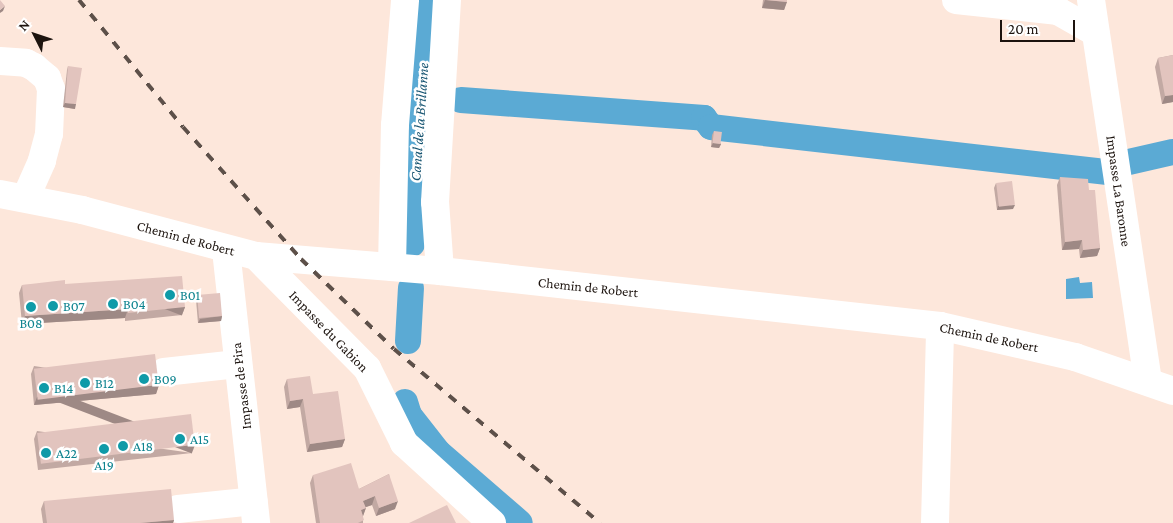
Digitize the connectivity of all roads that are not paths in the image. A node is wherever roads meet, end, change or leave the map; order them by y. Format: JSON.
{"nodes":[{"id":1,"x":406,"y":0,"type":"edge"},
{"id":2,"x":447,"y":0,"type":"edge"},
{"id":3,"x":956,"y":0,"type":"edge"},
{"id":4,"x":1091,"y":0,"type":"edge"},
{"id":5,"x":1095,"y":32,"type":"junction"},
{"id":6,"x":0,"y":61,"type":"edge"},
{"id":7,"x":13,"y":196,"type":"edge"},
{"id":8,"x":226,"y":250,"type":"junction"},
{"id":9,"x":256,"y":256,"type":"junction"},
{"id":10,"x":392,"y":267,"type":"junction"},
{"id":11,"x":440,"y":271,"type":"junction"},
{"id":12,"x":940,"y":326,"type":"junction"},
{"id":13,"x":238,"y":364,"type":"junction"},
{"id":14,"x":164,"y":372,"type":"dead end"},
{"id":15,"x":1148,"y":382,"type":"junction"},
{"id":16,"x":1173,"y":391,"type":"edge"},
{"id":17,"x":178,"y":509,"type":"dead end"},
{"id":18,"x":255,"y":512,"type":"edge"},
{"id":19,"x":492,"y":523,"type":"edge"},
{"id":20,"x":935,"y":523,"type":"edge"}],
"edges":[{"from":1,"to":10,"type":"street"},
{"from":2,"to":11,"type":"street"},
{"from":3,"to":5,"type":"street"},
{"from":4,"to":5,"type":"street","name":"Impasse La Baronne"},
{"from":5,"to":15,"type":"street","name":"Impasse La Baronne"},
{"from":6,"to":7,"type":"street"},
{"from":7,"to":8,"type":"street","name":"Chemin de Robert"},
{"from":8,"to":9,"type":"street","name":"Chemin de Robert"},
{"from":8,"to":13,"type":"street","name":"Impasse de Pira"},
{"from":9,"to":10,"type":"street","name":"Chemin de Robert"},
{"from":9,"to":19,"type":"street","name":"Impasse du Gabion"},
{"from":10,"to":11,"type":"street","name":"Chemin de Robert"},
{"from":11,"to":12,"type":"street","name":"Chemin de Robert"},
{"from":12,"to":15,"type":"street","name":"Chemin de Robert"},
{"from":12,"to":20,"type":"street"},
{"from":13,"to":14,"type":"street"},
{"from":13,"to":18,"type":"street","name":"Impasse de Pira"},
{"from":15,"to":16,"type":"street","name":"Chemin de Robert"},
{"from":17,"to":18,"type":"street"}]}
